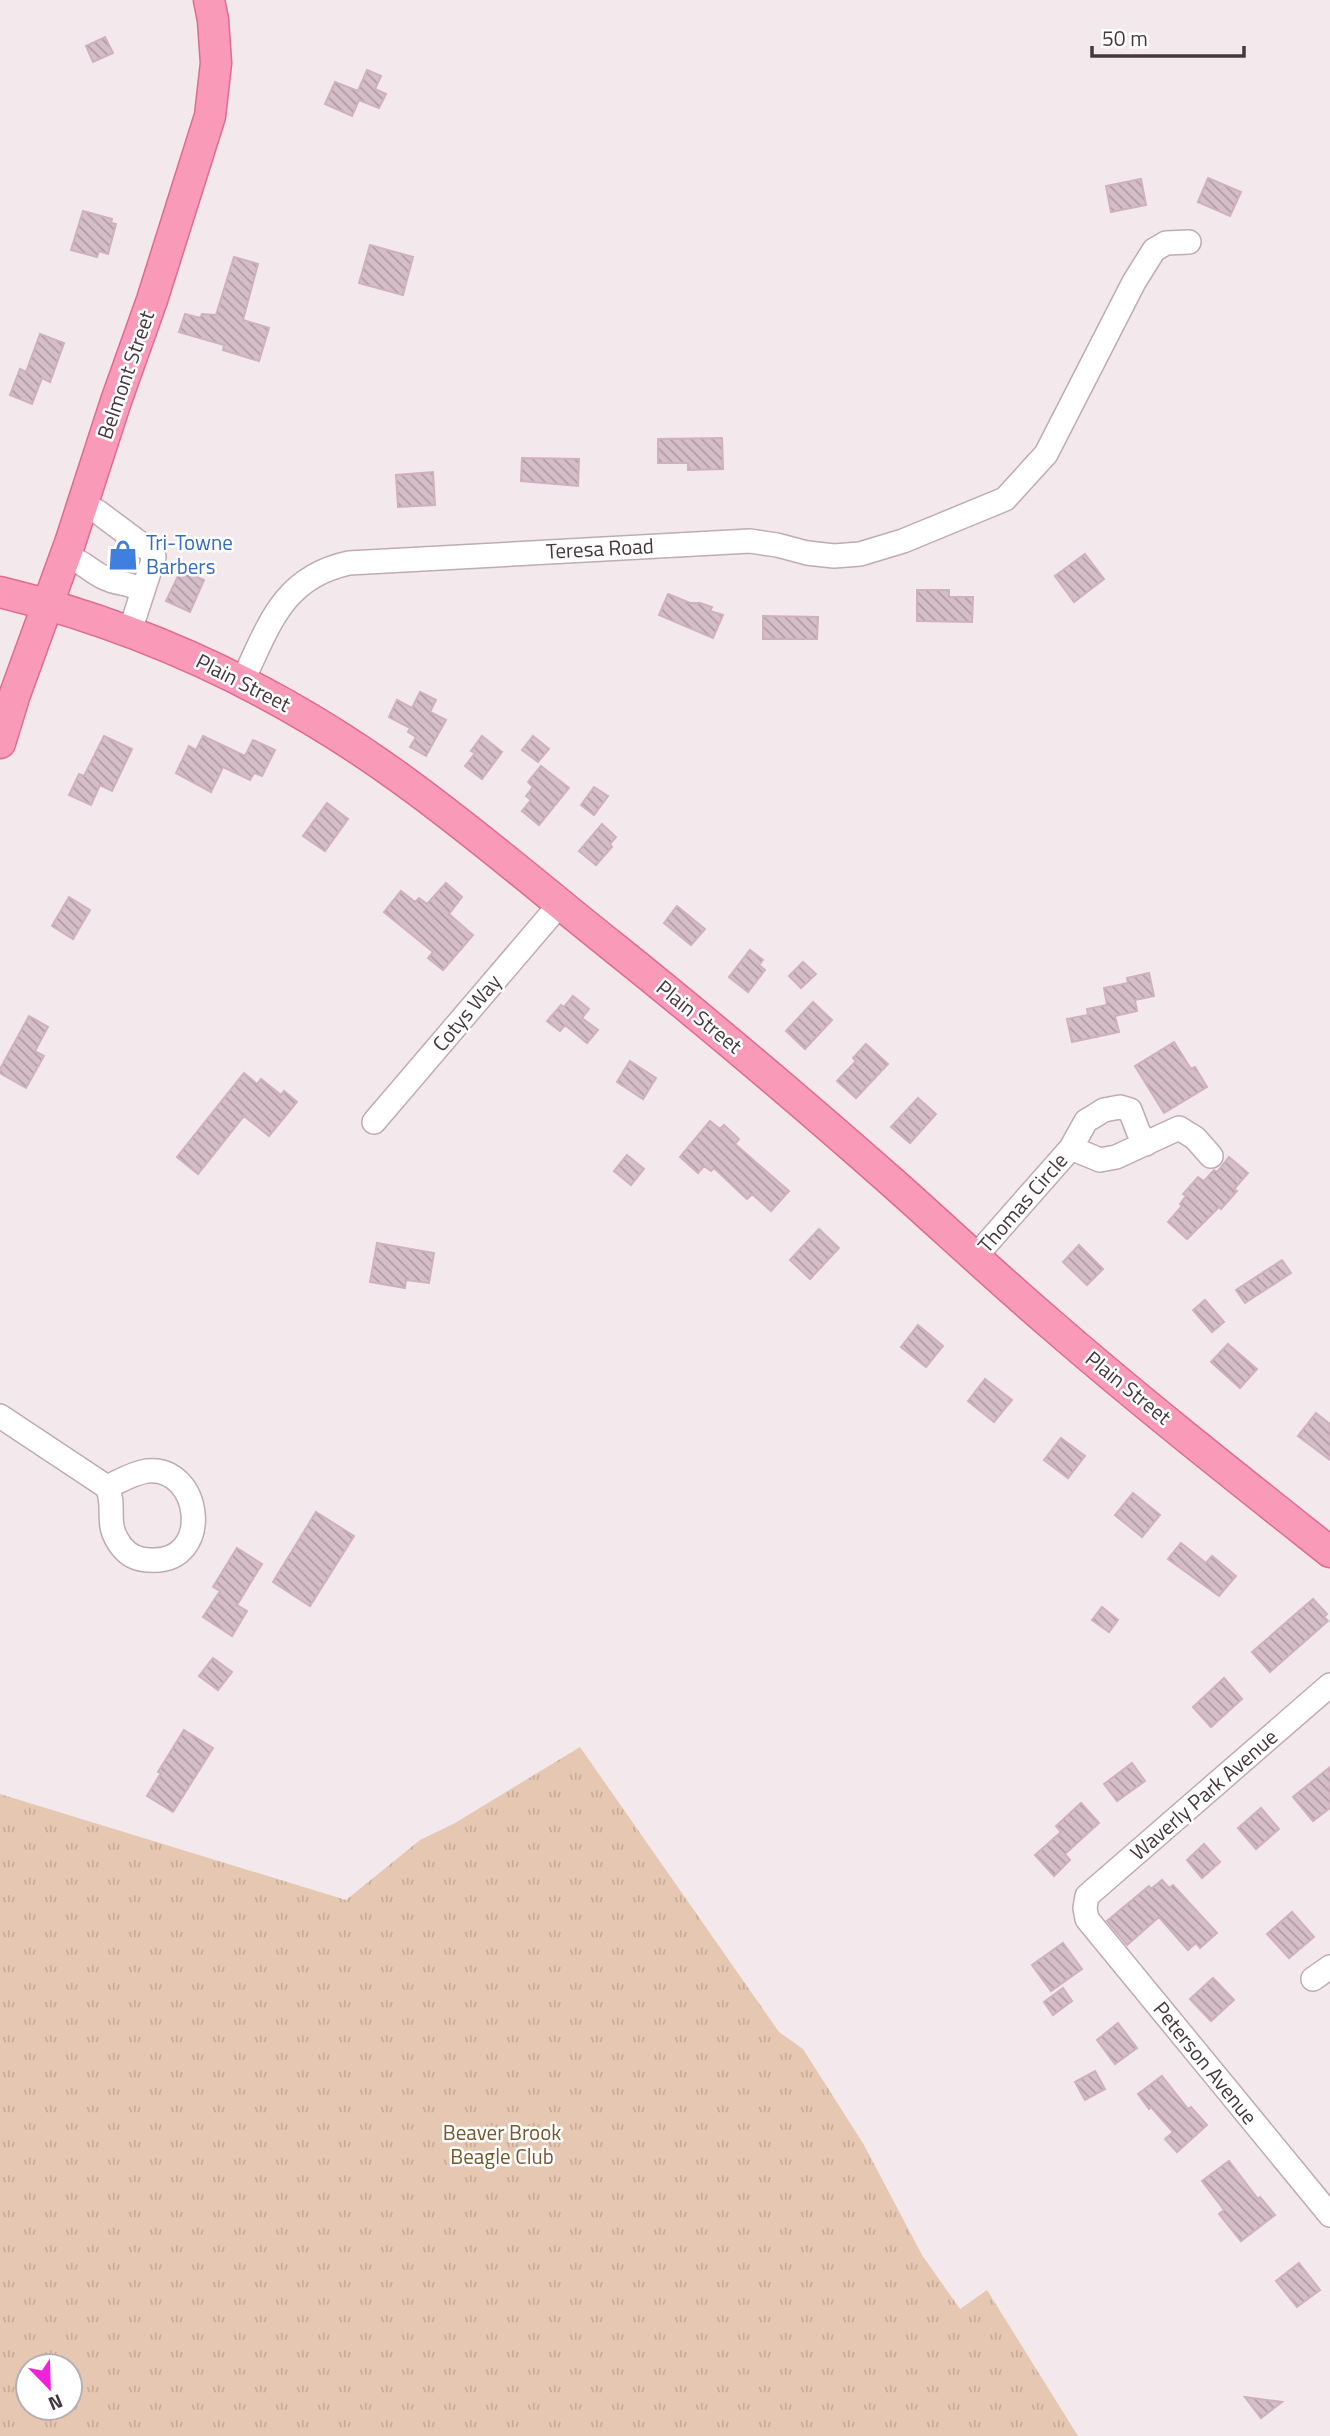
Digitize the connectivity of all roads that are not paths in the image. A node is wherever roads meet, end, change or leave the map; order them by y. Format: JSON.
{"nodes":[{"id":1,"x":209,"y":0,"type":"edge"},
{"id":2,"x":1189,"y":242,"type":"dead end"},
{"id":3,"x":83,"y":505,"type":"junction"},
{"id":4,"x":65,"y":557,"type":"junction"},
{"id":5,"x":143,"y":591,"type":"junction"},
{"id":6,"x":0,"y":592,"type":"edge"},
{"id":7,"x":47,"y":604,"type":"junction"},
{"id":8,"x":130,"y":631,"type":"junction"},
{"id":9,"x":243,"y":680,"type":"junction"},
{"id":10,"x":0,"y":743,"type":"edge"},
{"id":11,"x":560,"y":904,"type":"junction"},
{"id":12,"x":374,"y":1122,"type":"dead end"},
{"id":13,"x":1146,"y":1144,"type":"junction"},
{"id":14,"x":1071,"y":1148,"type":"junction"},
{"id":15,"x":1211,"y":1156,"type":"dead end"},
{"id":16,"x":975,"y":1257,"type":"junction"},
{"id":17,"x":0,"y":1416,"type":"edge"},
{"id":18,"x":107,"y":1487,"type":"dead end"},
{"id":19,"x":1330,"y":1552,"type":"edge"},
{"id":20,"x":1330,"y":1685,"type":"edge"},
{"id":21,"x":1085,"y":1908,"type":"joint"},
{"id":22,"x":1330,"y":2215,"type":"edge"}],
"edges":[{"from":1,"to":3,"type":"main road","name":"Belmont Street"},
{"from":2,"to":9,"type":"street","name":"Teresa Road"},
{"from":3,"to":4,"type":"main road","name":"Belmont Street"},
{"from":3,"to":5,"type":"street"},
{"from":4,"to":5,"type":"street"},
{"from":4,"to":7,"type":"main road","name":"Belmont Street"},
{"from":5,"to":8,"type":"street"},
{"from":6,"to":7,"type":"main road","name":"Plain Street"},
{"from":7,"to":8,"type":"main road","name":"Plain Street"},
{"from":7,"to":10,"type":"main road","name":"Belmont Street"},
{"from":8,"to":9,"type":"main road","name":"Plain Street"},
{"from":9,"to":11,"type":"main road","name":"Plain Street"},
{"from":11,"to":12,"type":"street","name":"Cotys Way"},
{"from":11,"to":16,"type":"main road","name":"Plain Street"},
{"from":13,"to":14,"type":"street"},
{"from":13,"to":14,"type":"street","name":"Thomas Circle"},
{"from":13,"to":15,"type":"street"},
{"from":14,"to":16,"type":"street","name":"Thomas Circle"},
{"from":16,"to":19,"type":"main road","name":"Plain Street"},
{"from":17,"to":18,"type":"street"},
{"from":20,"to":21,"type":"street","name":"Waverly Park Avenue"},
{"from":21,"to":22,"type":"street","name":"Peterson Avenue"}]}
